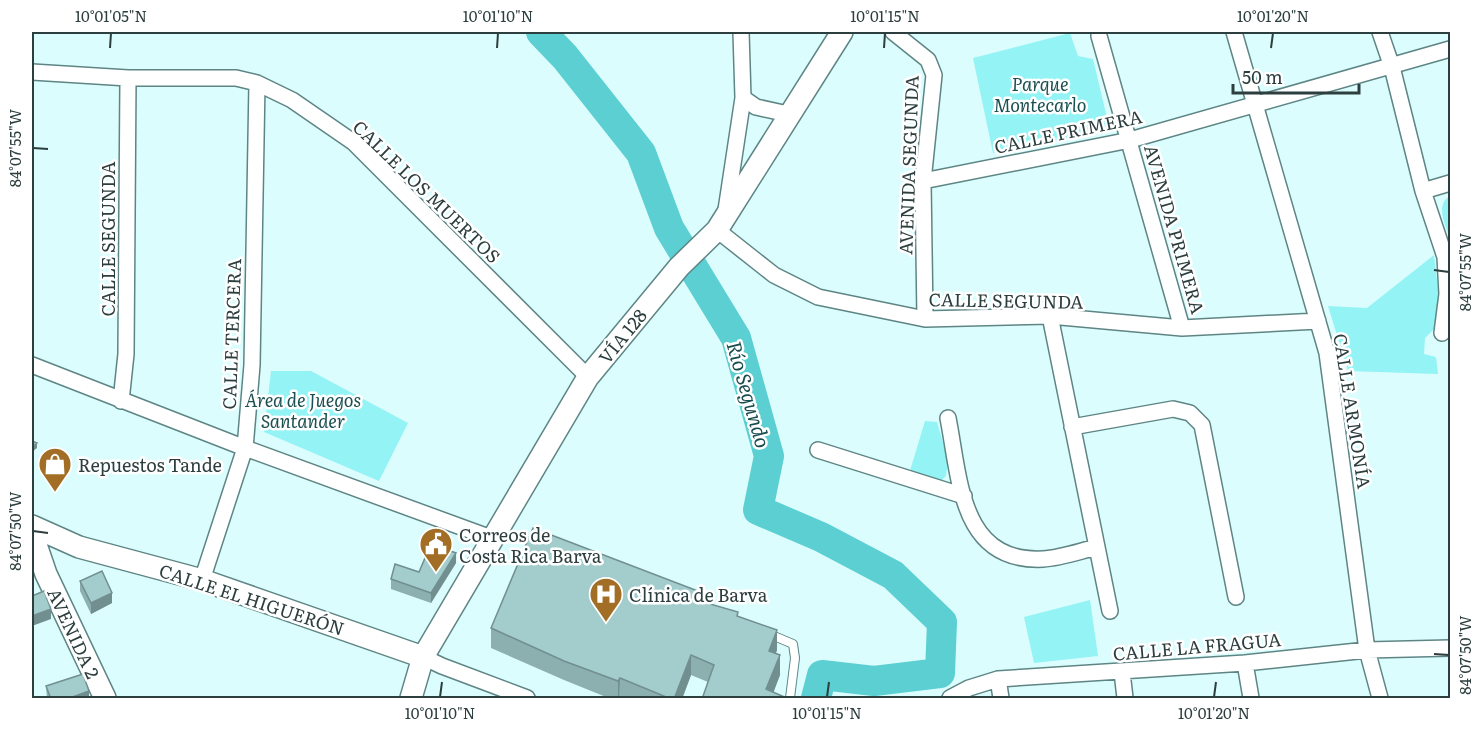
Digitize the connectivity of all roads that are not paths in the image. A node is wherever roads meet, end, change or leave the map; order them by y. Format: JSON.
{"nodes":[{"id":1,"x":741,"y":32,"type":"edge"},
{"id":2,"x":842,"y":32,"type":"edge"},
{"id":3,"x":892,"y":32,"type":"edge"},
{"id":4,"x":1234,"y":32,"type":"edge"},
{"id":5,"x":1380,"y":32,"type":"edge"},
{"id":6,"x":1100,"y":36,"type":"dead end"},
{"id":7,"x":1450,"y":49,"type":"edge"},
{"id":8,"x":1392,"y":67,"type":"junction"},
{"id":9,"x":32,"y":72,"type":"edge"},
{"id":10,"x":128,"y":78,"type":"junction"},
{"id":11,"x":257,"y":83,"type":"junction"},
{"id":12,"x":743,"y":98,"type":"junction"},
{"id":13,"x":1253,"y":104,"type":"junction"},
{"id":14,"x":788,"y":114,"type":"junction"},
{"id":15,"x":1130,"y":140,"type":"junction"},
{"id":16,"x":924,"y":180,"type":"junction"},
{"id":17,"x":1450,"y":183,"type":"edge"},
{"id":18,"x":1423,"y":191,"type":"junction"},
{"id":19,"x":717,"y":230,"type":"junction"},
{"id":20,"x":1050,"y":316,"type":"junction"},
{"id":21,"x":925,"y":319,"type":"junction"},
{"id":22,"x":1318,"y":321,"type":"junction"},
{"id":23,"x":1182,"y":328,"type":"junction"},
{"id":24,"x":1442,"y":333,"type":"dead end"},
{"id":25,"x":32,"y":365,"type":"edge"},
{"id":26,"x":588,"y":377,"type":"junction"},
{"id":27,"x":121,"y":401,"type":"junction"},
{"id":28,"x":948,"y":418,"type":"dead end"},
{"id":29,"x":1072,"y":427,"type":"junction"},
{"id":30,"x":245,"y":448,"type":"junction"},
{"id":31,"x":818,"y":450,"type":"dead end"},
{"id":32,"x":964,"y":496,"type":"junction"},
{"id":33,"x":32,"y":526,"type":"edge"},
{"id":34,"x":32,"y":533,"type":"edge"},
{"id":35,"x":494,"y":539,"type":"junction"},
{"id":36,"x":1097,"y":547,"type":"junction"},
{"id":37,"x":79,"y":548,"type":"junction"},
{"id":38,"x":46,"y":574,"type":"junction"},
{"id":39,"x":202,"y":580,"type":"junction"},
{"id":40,"x":1236,"y":597,"type":"dead end"},
{"id":41,"x":1110,"y":611,"type":"dead end"},
{"id":42,"x":756,"y":630,"type":"edge"},
{"id":43,"x":1450,"y":648,"type":"edge"},
{"id":44,"x":1367,"y":650,"type":"junction"},
{"id":45,"x":423,"y":657,"type":"junction"},
{"id":46,"x":1245,"y":663,"type":"junction"},
{"id":47,"x":1122,"y":672,"type":"junction"},
{"id":48,"x":998,"y":679,"type":"junction"},
{"id":49,"x":105,"y":699,"type":"edge"},
{"id":50,"x":411,"y":699,"type":"edge"},
{"id":51,"x":527,"y":699,"type":"edge"},
{"id":52,"x":790,"y":699,"type":"edge"},
{"id":53,"x":950,"y":699,"type":"edge"},
{"id":54,"x":1001,"y":699,"type":"edge"},
{"id":55,"x":1125,"y":699,"type":"edge"},
{"id":56,"x":1251,"y":699,"type":"edge"},
{"id":57,"x":1380,"y":699,"type":"edge"}],
"edges":[{"from":1,"to":12,"type":"street"},
{"from":2,"to":14,"type":"main road","name":"VÍA 128"},
{"from":3,"to":16,"type":"street","name":"AVENIDA SEGUNDA"},
{"from":4,"to":13,"type":"street","name":"CALLE ARMONÍA"},
{"from":5,"to":8,"type":"street"},
{"from":6,"to":15,"type":"street","name":"AVENIDA PRIMERA"},
{"from":7,"to":8,"type":"street"},
{"from":8,"to":13,"type":"street"},
{"from":8,"to":18,"type":"street"},
{"from":9,"to":10,"type":"street","name":"CALLE LOS MUERTOS"},
{"from":10,"to":11,"type":"street","name":"CALLE LOS MUERTOS"},
{"from":10,"to":27,"type":"street","name":"CALLE SEGUNDA"},
{"from":11,"to":26,"type":"street","name":"CALLE LOS MUERTOS"},
{"from":11,"to":30,"type":"street","name":"CALLE TERCERA"},
{"from":12,"to":14,"type":"street"},
{"from":12,"to":19,"type":"street"},
{"from":13,"to":15,"type":"street","name":"CALLE PRIMERA"},
{"from":13,"to":22,"type":"street","name":"CALLE ARMONÍA"},
{"from":14,"to":19,"type":"main road","name":"VÍA 128"},
{"from":15,"to":16,"type":"street","name":"CALLE PRIMERA"},
{"from":15,"to":23,"type":"street","name":"AVENIDA PRIMERA"},
{"from":16,"to":21,"type":"street","name":"AVENIDA SEGUNDA"},
{"from":17,"to":18,"type":"street"},
{"from":18,"to":24,"type":"street"},
{"from":19,"to":21,"type":"street","name":"CALLE SEGUNDA"},
{"from":19,"to":26,"type":"main road","name":"VÍA 128"},
{"from":20,"to":21,"type":"street","name":"CALLE SEGUNDA"},
{"from":20,"to":23,"type":"street","name":"CALLE SEGUNDA"},
{"from":20,"to":29,"type":"street"},
{"from":22,"to":23,"type":"street","name":"CALLE SEGUNDA"},
{"from":22,"to":44,"type":"street","name":"CALLE ARMONÍA"},
{"from":25,"to":27,"type":"street"},
{"from":26,"to":35,"type":"main road","name":"VÍA 128"},
{"from":27,"to":30,"type":"street"},
{"from":28,"to":32,"type":"street"},
{"from":29,"to":36,"type":"street"},
{"from":29,"to":40,"type":"street"},
{"from":30,"to":35,"type":"street"},
{"from":30,"to":39,"type":"street","name":"CALLE TERCERA"},
{"from":31,"to":32,"type":"street"},
{"from":32,"to":36,"type":"street"},
{"from":33,"to":37,"type":"main road","name":"CALLE EL HIGUERÓN"},
{"from":34,"to":38,"type":"main road","name":"AVENIDA 2"},
{"from":35,"to":45,"type":"main road","name":"VÍA 128"},
{"from":36,"to":41,"type":"street"},
{"from":37,"to":38,"type":"main road","name":"CALLE EL HIGUERÓN"},
{"from":37,"to":39,"type":"main road","name":"CALLE EL HIGUERÓN"},
{"from":38,"to":49,"type":"main road","name":"AVENIDA 2"},
{"from":39,"to":45,"type":"main road","name":"CALLE EL HIGUERÓN"},
{"from":42,"to":52,"type":"lane"},
{"from":43,"to":44,"type":"street","name":"CALLE LA FRAGUA"},
{"from":44,"to":46,"type":"street","name":"CALLE LA FRAGUA"},
{"from":44,"to":57,"type":"street","name":"CALLE ARMONÍA"},
{"from":45,"to":50,"type":"main road","name":"VÍA 128"},
{"from":45,"to":51,"type":"street"},
{"from":46,"to":47,"type":"street","name":"CALLE LA FRAGUA"},
{"from":46,"to":56,"type":"street"},
{"from":47,"to":48,"type":"street","name":"CALLE LA FRAGUA"},
{"from":47,"to":55,"type":"street"},
{"from":48,"to":53,"type":"street","name":"CALLE LA FRAGUA"},
{"from":48,"to":54,"type":"street"}]}
